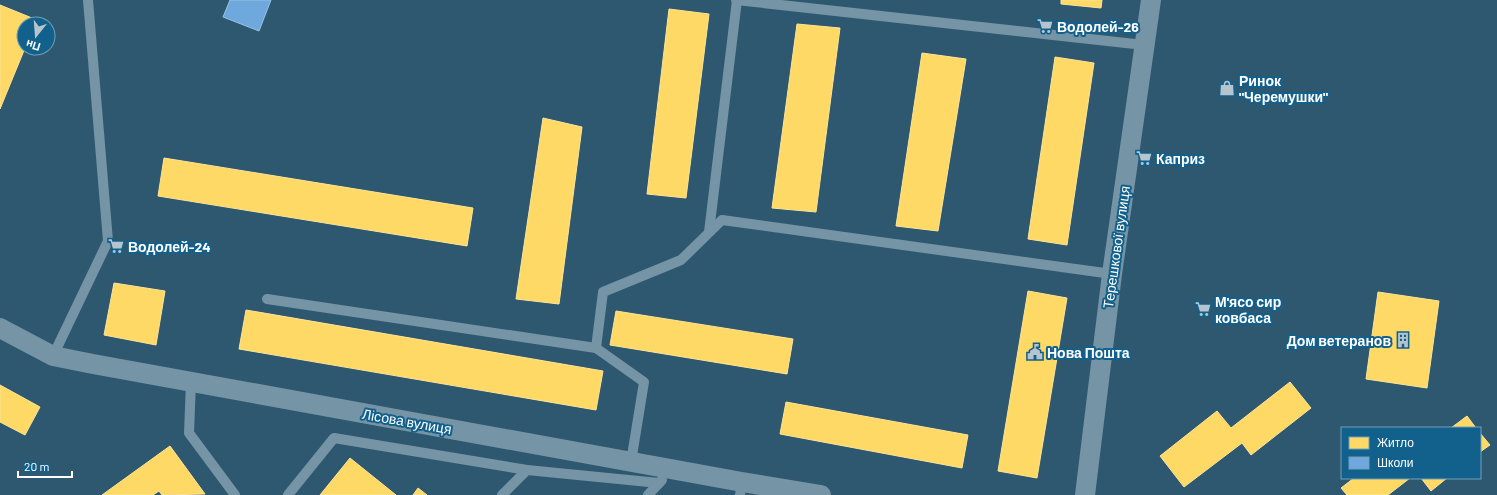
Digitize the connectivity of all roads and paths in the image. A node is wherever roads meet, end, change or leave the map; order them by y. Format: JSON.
{"nodes":[{"id":1,"x":88,"y":0,"type":"edge"},
{"id":2,"x":736,"y":0,"type":"edge"},
{"id":3,"x":1151,"y":0,"type":"edge"},
{"id":4,"x":1144,"y":45,"type":"junction"},
{"id":5,"x":709,"y":232,"type":"junction"},
{"id":6,"x":1112,"y":274,"type":"junction"},
{"id":7,"x":268,"y":299,"type":"dead end"},
{"id":8,"x":0,"y":328,"type":"edge"},
{"id":9,"x":596,"y":348,"type":"junction"},
{"id":10,"x":53,"y":356,"type":"junction"},
{"id":11,"x":191,"y":382,"type":"junction"},
{"id":12,"x":631,"y":462,"type":"junction"},
{"id":13,"x":527,"y":470,"type":"junction"},
{"id":14,"x":665,"y":476,"type":"junction"},
{"id":15,"x":741,"y":489,"type":"edge"},
{"id":16,"x":235,"y":495,"type":"edge"},
{"id":17,"x":288,"y":495,"type":"edge"},
{"id":18,"x":502,"y":495,"type":"edge"},
{"id":19,"x":648,"y":495,"type":"edge"},
{"id":20,"x":821,"y":495,"type":"edge"},
{"id":21,"x":1085,"y":495,"type":"edge"}],
"edges":[{"from":1,"to":10,"type":"lane"},
{"from":2,"to":4,"type":"lane"},
{"from":2,"to":5,"type":"lane"},
{"from":3,"to":4,"type":"street","name":"Терешкової вулиця"},
{"from":4,"to":6,"type":"street","name":"Терешкової вулиця"},
{"from":5,"to":6,"type":"lane"},
{"from":5,"to":9,"type":"lane"},
{"from":6,"to":21,"type":"street","name":"Терешкової вулиця"},
{"from":7,"to":9,"type":"lane"},
{"from":8,"to":10,"type":"street","name":"Лісова вулиця"},
{"from":9,"to":12,"type":"lane"},
{"from":10,"to":11,"type":"street","name":"Лісова вулиця"},
{"from":11,"to":12,"type":"street","name":"Лісова вулиця"},
{"from":11,"to":16,"type":"lane"},
{"from":12,"to":14,"type":"street","name":"Лісова вулиця"},
{"from":13,"to":14,"type":"lane"},
{"from":13,"to":17,"type":"lane"},
{"from":13,"to":18,"type":"lane"},
{"from":14,"to":15,"type":"street","name":"Лісова вулиця"},
{"from":14,"to":19,"type":"lane"},
{"from":15,"to":20,"type":"street","name":"Лісова вулиця"}]}
